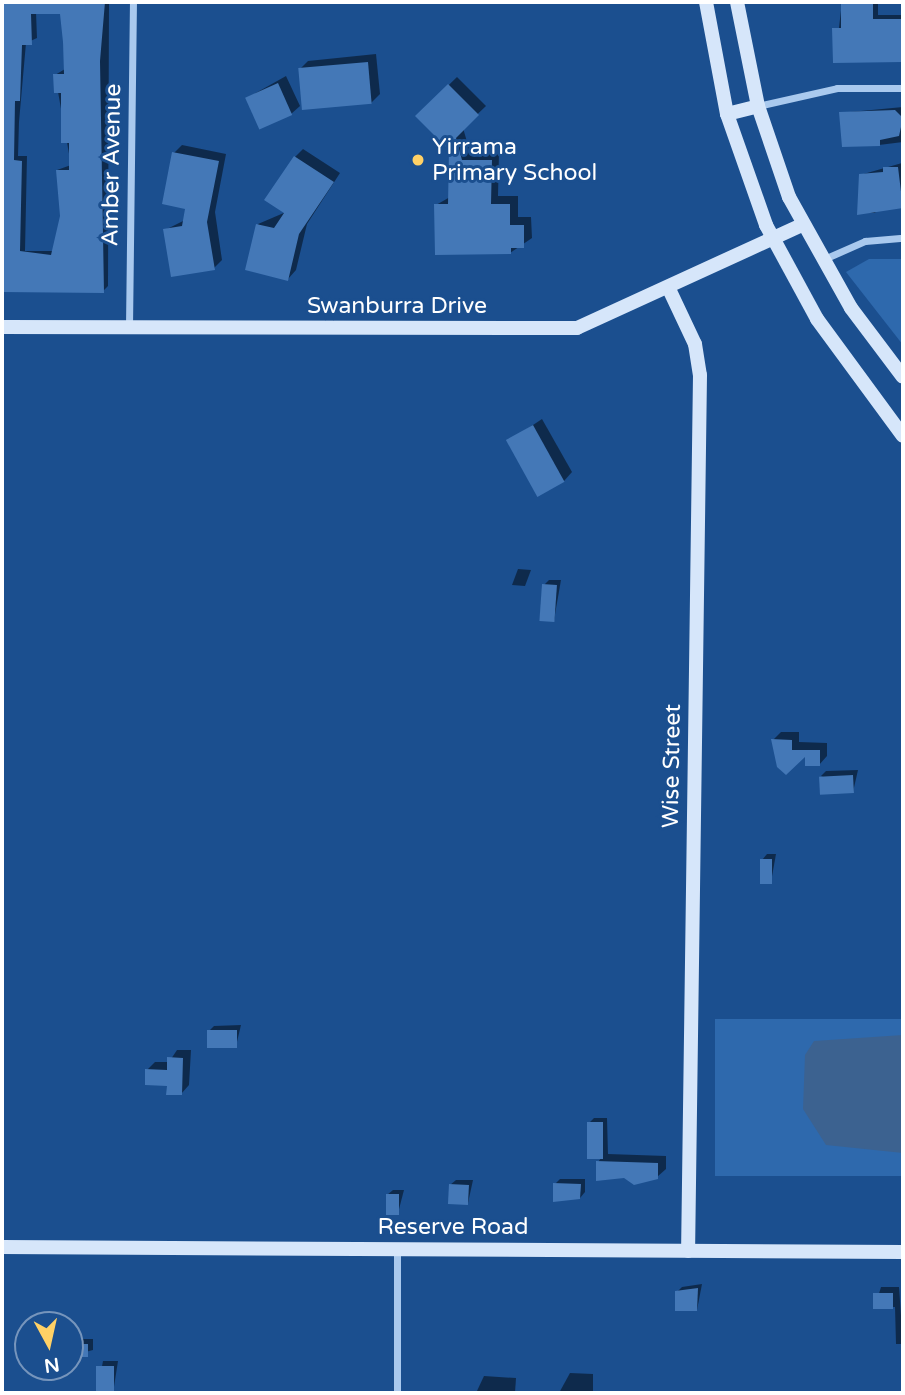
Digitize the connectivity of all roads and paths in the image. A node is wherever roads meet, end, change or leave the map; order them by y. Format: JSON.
{"nodes":[{"id":1,"x":133,"y":2,"type":"edge"},
{"id":2,"x":706,"y":2,"type":"edge"},
{"id":3,"x":737,"y":2,"type":"edge"},
{"id":4,"x":903,"y":88,"type":"edge"},
{"id":5,"x":758,"y":106,"type":"junction"},
{"id":6,"x":727,"y":114,"type":"junction"},
{"id":7,"x":802,"y":225,"type":"junction"},
{"id":8,"x":903,"y":238,"type":"edge"},
{"id":9,"x":773,"y":239,"type":"junction"},
{"id":10,"x":822,"y":260,"type":"junction"},
{"id":11,"x":669,"y":289,"type":"junction"},
{"id":12,"x":2,"y":327,"type":"edge"},
{"id":13,"x":129,"y":328,"type":"junction"},
{"id":14,"x":903,"y":377,"type":"edge"},
{"id":15,"x":903,"y":436,"type":"edge"},
{"id":16,"x":2,"y":1247,"type":"edge"},
{"id":17,"x":397,"y":1250,"type":"junction"},
{"id":18,"x":688,"y":1251,"type":"junction"},
{"id":19,"x":903,"y":1252,"type":"edge"},
{"id":20,"x":397,"y":1393,"type":"edge"}],
"edges":[{"from":1,"to":13,"type":"street","name":"Amber Avenue"},
{"from":2,"to":6,"type":"street"},
{"from":3,"to":5,"type":"street"},
{"from":4,"to":5,"type":"street"},
{"from":5,"to":6,"type":"street"},
{"from":5,"to":7,"type":"street"},
{"from":6,"to":9,"type":"street"},
{"from":7,"to":9,"type":"street","name":"Swanburra Drive"},
{"from":7,"to":10,"type":"street"},
{"from":8,"to":10,"type":"street"},
{"from":9,"to":11,"type":"street","name":"Swanburra Drive"},
{"from":9,"to":15,"type":"street"},
{"from":10,"to":14,"type":"street"},
{"from":11,"to":13,"type":"street","name":"Swanburra Drive"},
{"from":11,"to":18,"type":"street","name":"Wise Street"},
{"from":12,"to":13,"type":"street","name":"Swanburra Drive"},
{"from":16,"to":17,"type":"street","name":"Reserve Road"},
{"from":17,"to":18,"type":"street","name":"Reserve Road"},
{"from":17,"to":20,"type":"street"},
{"from":18,"to":19,"type":"street","name":"Reserve Road"}]}
